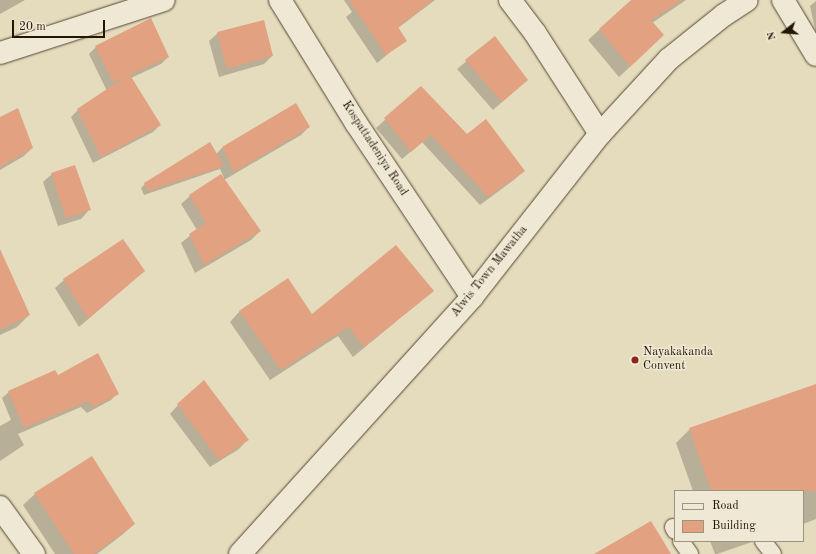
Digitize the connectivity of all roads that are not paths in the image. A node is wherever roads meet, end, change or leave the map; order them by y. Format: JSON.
{"nodes":[{"id":1,"x":164,"y":0,"type":"edge"},
{"id":2,"x":280,"y":0,"type":"edge"},
{"id":3,"x":510,"y":0,"type":"edge"},
{"id":4,"x":747,"y":0,"type":"edge"},
{"id":5,"x":783,"y":0,"type":"edge"},
{"id":6,"x":0,"y":53,"type":"edge"},
{"id":7,"x":816,"y":55,"type":"edge"},
{"id":8,"x":600,"y":134,"type":"junction"},
{"id":9,"x":472,"y":297,"type":"junction"},
{"id":10,"x":0,"y":507,"type":"edge"},
{"id":11,"x":682,"y":542,"type":"edge"},
{"id":12,"x":764,"y":542,"type":"edge"},
{"id":13,"x":34,"y":554,"type":"edge"},
{"id":14,"x":240,"y":554,"type":"edge"},
{"id":15,"x":690,"y":554,"type":"edge"},
{"id":16,"x":773,"y":554,"type":"edge"}],
"edges":[{"from":1,"to":6,"type":"street"},
{"from":2,"to":9,"type":"street","name":"Kospattadeniya Road"},
{"from":3,"to":8,"type":"street"},
{"from":4,"to":8,"type":"street","name":"Alwis Town Mawatha"},
{"from":5,"to":7,"type":"street"},
{"from":8,"to":9,"type":"street","name":"Alwis Town Mawatha"},
{"from":9,"to":14,"type":"street","name":"Alwis Town Mawatha"},
{"from":10,"to":13,"type":"street"},
{"from":11,"to":15,"type":"lane"},
{"from":12,"to":16,"type":"lane"}]}
